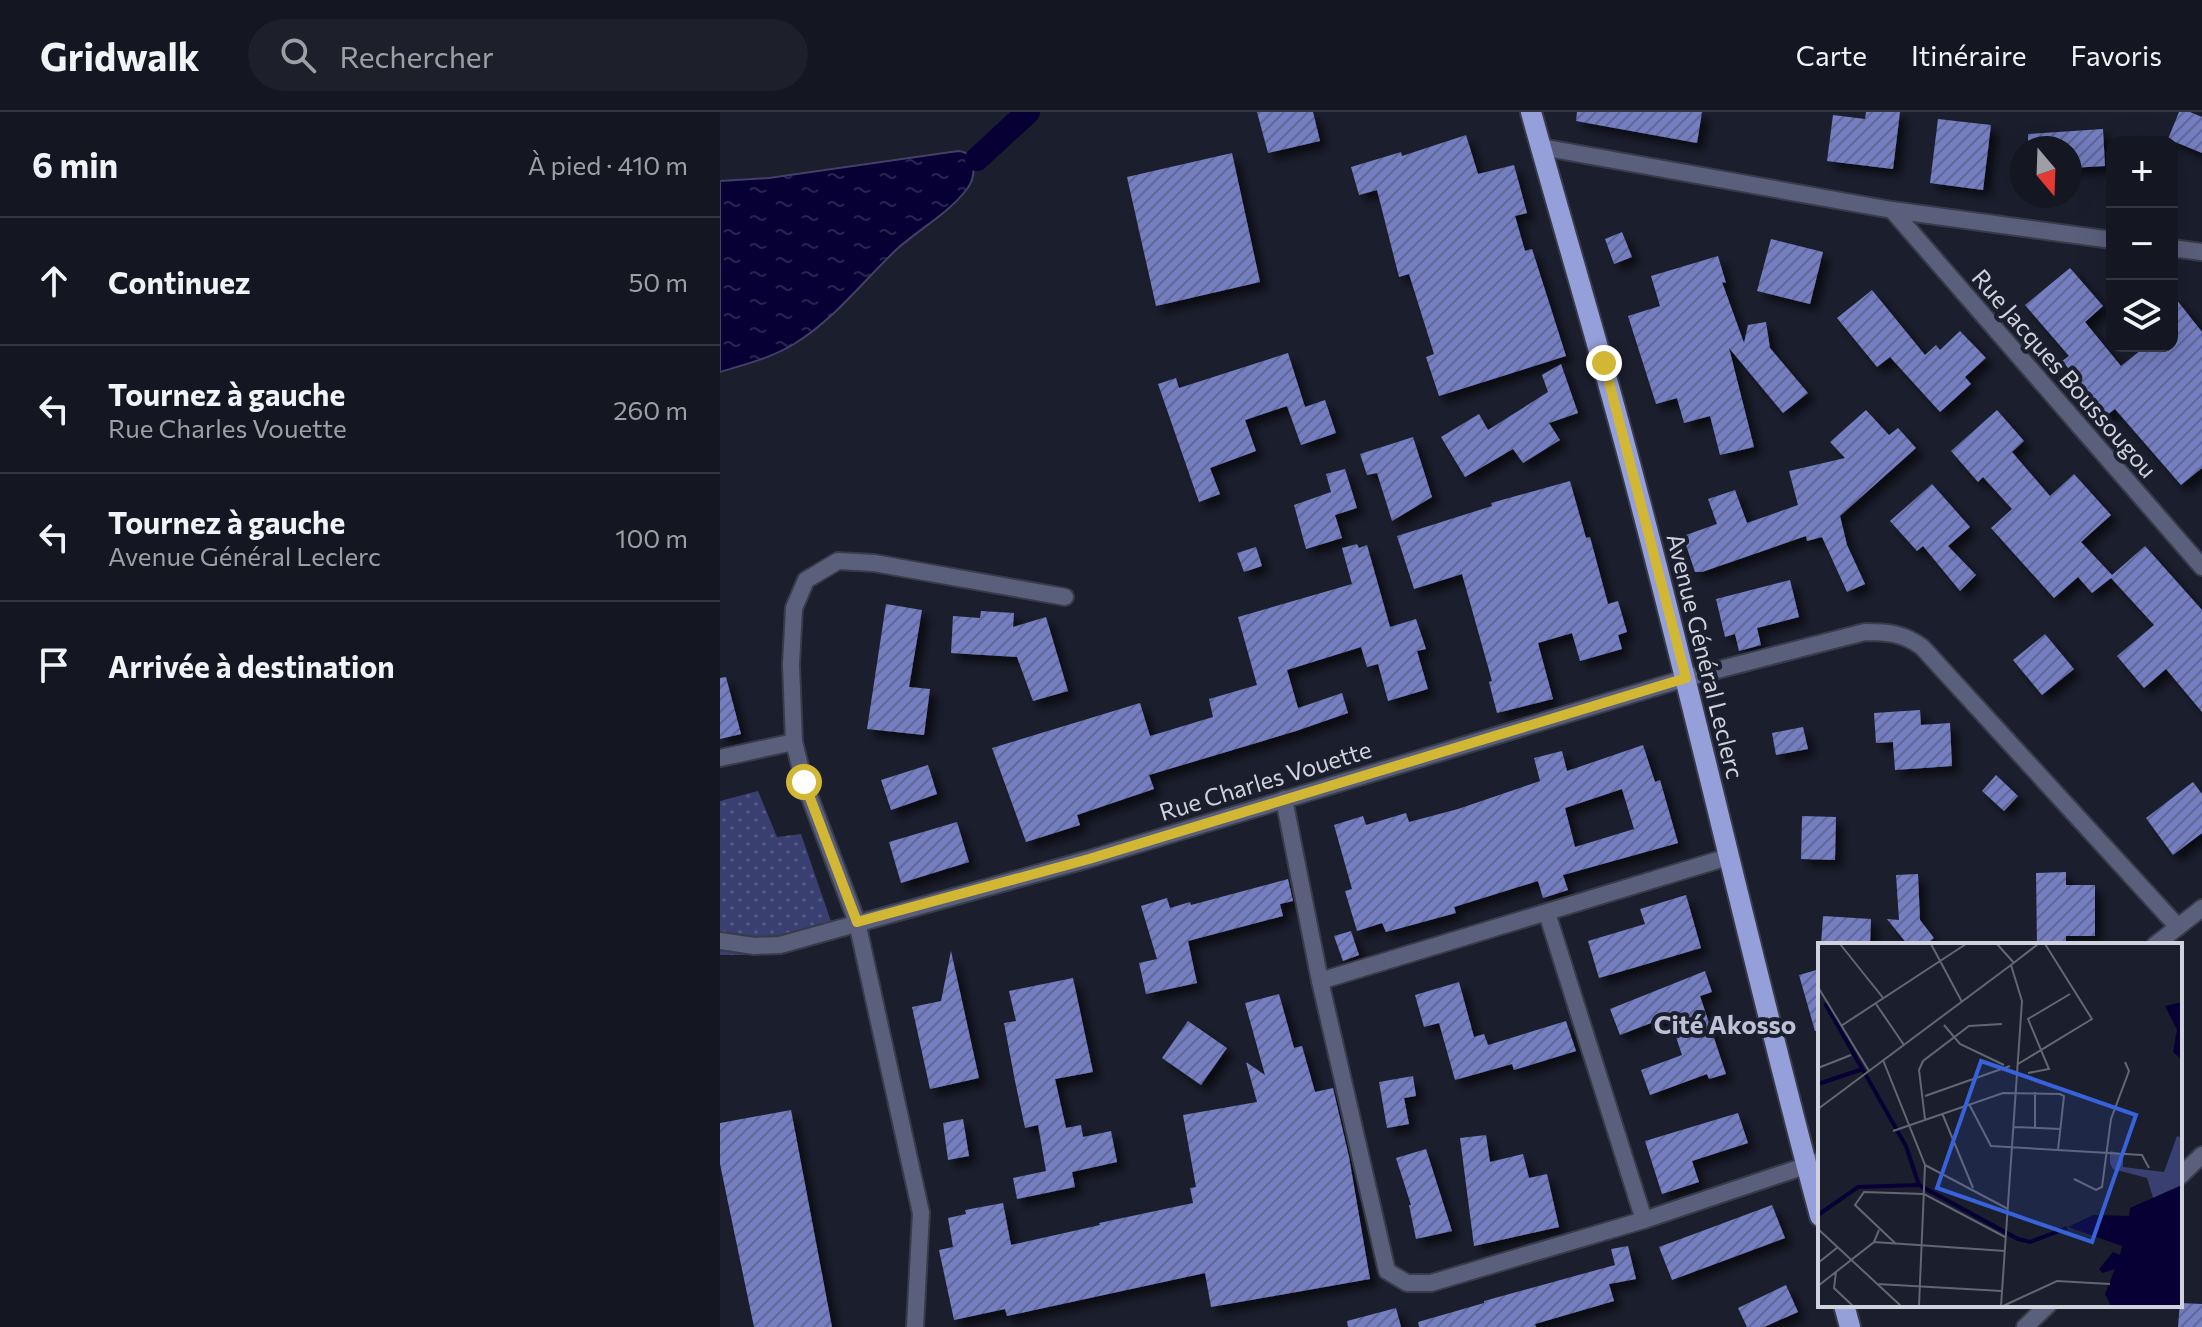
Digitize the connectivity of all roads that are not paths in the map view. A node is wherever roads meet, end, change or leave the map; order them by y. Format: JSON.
{"nodes":[{"id":1,"x":1531,"y":112,"type":"edge"},
{"id":2,"x":1541,"y":147,"type":"junction"},
{"id":3,"x":1892,"y":210,"type":"junction"},
{"id":4,"x":2106,"y":239,"type":"edge"},
{"id":5,"x":2178,"y":249,"type":"edge"},
{"id":6,"x":2202,"y":252,"type":"edge"},
{"id":7,"x":2202,"y":567,"type":"edge"},
{"id":8,"x":1065,"y":597,"type":"dead end"},
{"id":9,"x":1686,"y":678,"type":"junction"},
{"id":10,"x":794,"y":742,"type":"junction"},
{"id":11,"x":720,"y":758,"type":"edge"},
{"id":12,"x":1284,"y":799,"type":"junction"},
{"id":13,"x":1728,"y":857,"type":"junction"},
{"id":14,"x":2202,"y":908,"type":"edge"},
{"id":15,"x":1547,"y":913,"type":"junction"},
{"id":16,"x":857,"y":922,"type":"junction"},
{"id":17,"x":2178,"y":927,"type":"junction"},
{"id":18,"x":720,"y":941,"type":"edge"},
{"id":19,"x":2158,"y":943,"type":"edge"},
{"id":20,"x":1320,"y":981,"type":"junction"},
{"id":21,"x":2202,"y":1155,"type":"edge"},
{"id":22,"x":1813,"y":1163,"type":"edge"},
{"id":23,"x":2182,"y":1174,"type":"edge"},
{"id":24,"x":1818,"y":1201,"type":"edge"},
{"id":25,"x":1644,"y":1220,"type":"junction"},
{"id":26,"x":1845,"y":1307,"type":"edge"},
{"id":27,"x":2046,"y":1307,"type":"edge"},
{"id":28,"x":915,"y":1327,"type":"edge"},
{"id":29,"x":1850,"y":1327,"type":"edge"},
{"id":30,"x":2025,"y":1327,"type":"edge"}],
"edges":[{"from":1,"to":2,"type":"main road","name":"Avenue Général Leclerc"},
{"from":2,"to":3,"type":"street"},
{"from":2,"to":9,"type":"main road","name":"Avenue Général Leclerc"},
{"from":3,"to":4,"type":"street"},
{"from":3,"to":7,"type":"street","name":"Rue Jacques Boussougou"},
{"from":5,"to":6,"type":"street"},
{"from":8,"to":10,"type":"street"},
{"from":9,"to":12,"type":"street","name":"Rue Charles Vouette"},
{"from":9,"to":13,"type":"main road","name":"Avenue Général Leclerc"},
{"from":9,"to":17,"type":"street","name":"Rue Charles Vouette"},
{"from":10,"to":11,"type":"street"},
{"from":10,"to":16,"type":"street"},
{"from":12,"to":16,"type":"street","name":"Rue Charles Vouette"},
{"from":12,"to":20,"type":"street"},
{"from":13,"to":15,"type":"street"},
{"from":13,"to":22,"type":"main road","name":"Avenue Général Leclerc"},
{"from":14,"to":17,"type":"street"},
{"from":15,"to":20,"type":"street"},
{"from":15,"to":25,"type":"street"},
{"from":16,"to":18,"type":"street","name":"Rue Charles Vouette"},
{"from":16,"to":28,"type":"street"},
{"from":17,"to":19,"type":"street"},
{"from":20,"to":25,"type":"street"},
{"from":21,"to":23,"type":"street"},
{"from":22,"to":24,"type":"main road","name":"Avenue Général Leclerc"},
{"from":22,"to":25,"type":"street"},
{"from":26,"to":29,"type":"main road"},
{"from":27,"to":30,"type":"street"}]}
